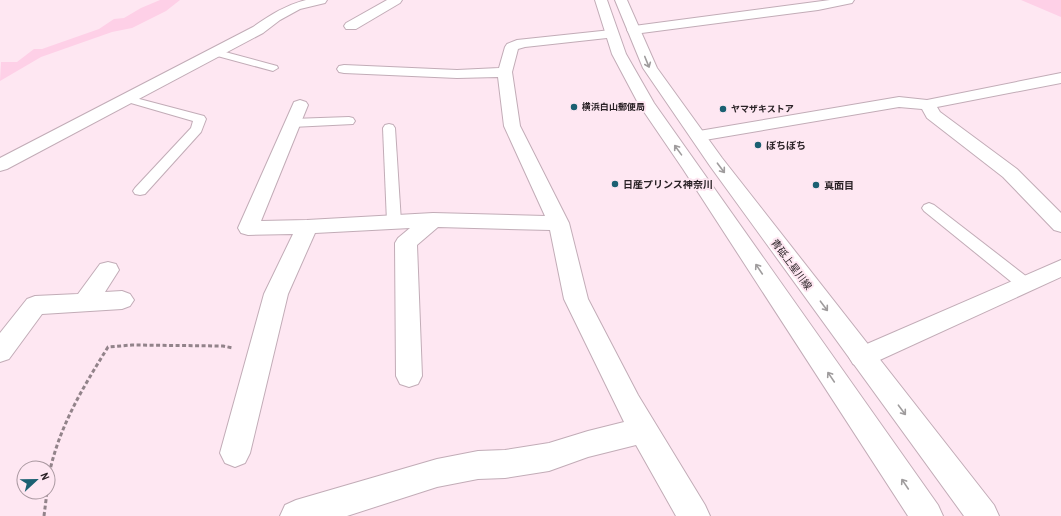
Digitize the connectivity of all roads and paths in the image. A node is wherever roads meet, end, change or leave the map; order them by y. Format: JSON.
{"nodes":[{"id":1,"x":321,"y":0,"type":"edge"},
{"id":2,"x":396,"y":0,"type":"edge"},
{"id":3,"x":601,"y":0,"type":"edge"},
{"id":4,"x":621,"y":0,"type":"edge"},
{"id":5,"x":848,"y":0,"type":"edge"},
{"id":6,"x":351,"y":26,"type":"dead end"},
{"id":7,"x":634,"y":30,"type":"junction"},
{"id":8,"x":611,"y":34,"type":"junction"},
{"id":9,"x":214,"y":52,"type":"junction"},
{"id":10,"x":272,"y":63,"type":"dead end"},
{"id":11,"x":344,"y":69,"type":"dead end"},
{"id":12,"x":505,"y":72,"type":"junction"},
{"id":13,"x":1061,"y":78,"type":"edge"},
{"id":14,"x":128,"y":99,"type":"junction"},
{"id":15,"x":928,"y":105,"type":"junction"},
{"id":16,"x":296,"y":114,"type":"joint"},
{"id":17,"x":349,"y":121,"type":"dead end"},
{"id":18,"x":389,"y":128,"type":"dead end"},
{"id":19,"x":699,"y":136,"type":"junction"},
{"id":20,"x":0,"y":165,"type":"edge"},
{"id":21,"x":140,"y":191,"type":"dead end"},
{"id":22,"x":929,"y":208,"type":"dead end"},
{"id":23,"x":433,"y":220,"type":"junction"},
{"id":24,"x":394,"y":222,"type":"junction"},
{"id":25,"x":559,"y":223,"type":"junction"},
{"id":26,"x":1061,"y":225,"type":"edge"},
{"id":27,"x":307,"y":227,"type":"junction"},
{"id":28,"x":1061,"y":268,"type":"edge"},
{"id":29,"x":108,"y":270,"type":"dead end"},
{"id":30,"x":1025,"y":284,"type":"junction"},
{"id":31,"x":122,"y":300,"type":"dead end"},
{"id":32,"x":86,"y":301,"type":"junction"},
{"id":33,"x":0,"y":352,"type":"edge"},
{"id":34,"x":261,"y":354,"type":"junction"},
{"id":35,"x":862,"y":357,"type":"junction"},
{"id":36,"x":409,"y":376,"type":"dead end"},
{"id":37,"x":644,"y":430,"type":"junction"},
{"id":38,"x":235,"y":453,"type":"dead end"},
{"id":39,"x":52,"y":460,"type":"edge"},
{"id":40,"x":46,"y":500,"type":"edge"},
{"id":41,"x":44,"y":516,"type":"edge"},
{"id":42,"x":296,"y":516,"type":"edge"},
{"id":43,"x":694,"y":516,"type":"edge"},
{"id":44,"x":927,"y":516,"type":"edge"},
{"id":45,"x":983,"y":516,"type":"edge"}],
"edges":[{"from":1,"to":9,"type":"street"},
{"from":2,"to":6,"type":"street"},
{"from":3,"to":8,"type":"street"},
{"from":4,"to":7,"type":"street","name":"青砥上星川線"},
{"from":5,"to":7,"type":"street"},
{"from":7,"to":19,"type":"street","name":"青砥上星川線","one_way":true},
{"from":8,"to":12,"type":"street"},
{"from":44,"to":8,"type":"street","one_way":true},
{"from":9,"to":10,"type":"lane"},
{"from":9,"to":14,"type":"street"},
{"from":11,"to":12,"type":"street"},
{"from":12,"to":25,"type":"street"},
{"from":13,"to":15,"type":"street"},
{"from":14,"to":20,"type":"street"},
{"from":14,"to":21,"type":"lane"},
{"from":15,"to":19,"type":"street"},
{"from":15,"to":26,"type":"street"},
{"from":16,"to":17,"type":"lane"},
{"from":16,"to":27,"type":"street"},
{"from":18,"to":24,"type":"lane"},
{"from":19,"to":35,"type":"street","name":"青砥上星川線","one_way":true},
{"from":22,"to":30,"type":"lane"},
{"from":23,"to":24,"type":"street"},
{"from":23,"to":25,"type":"street"},
{"from":23,"to":36,"type":"street"},
{"from":24,"to":27,"type":"street"},
{"from":25,"to":37,"type":"street"},
{"from":27,"to":34,"type":"street"},
{"from":28,"to":30,"type":"street"},
{"from":29,"to":32,"type":"street"},
{"from":30,"to":35,"type":"street"},
{"from":31,"to":32,"type":"street"},
{"from":32,"to":33,"type":"street"},
{"from":34,"to":38,"type":"street"},
{"from":34,"to":39,"type":"path"},
{"from":35,"to":45,"type":"street","name":"青砥上星川線","one_way":true},
{"from":37,"to":42,"type":"street"},
{"from":37,"to":43,"type":"street"},
{"from":40,"to":41,"type":"path"}]}
